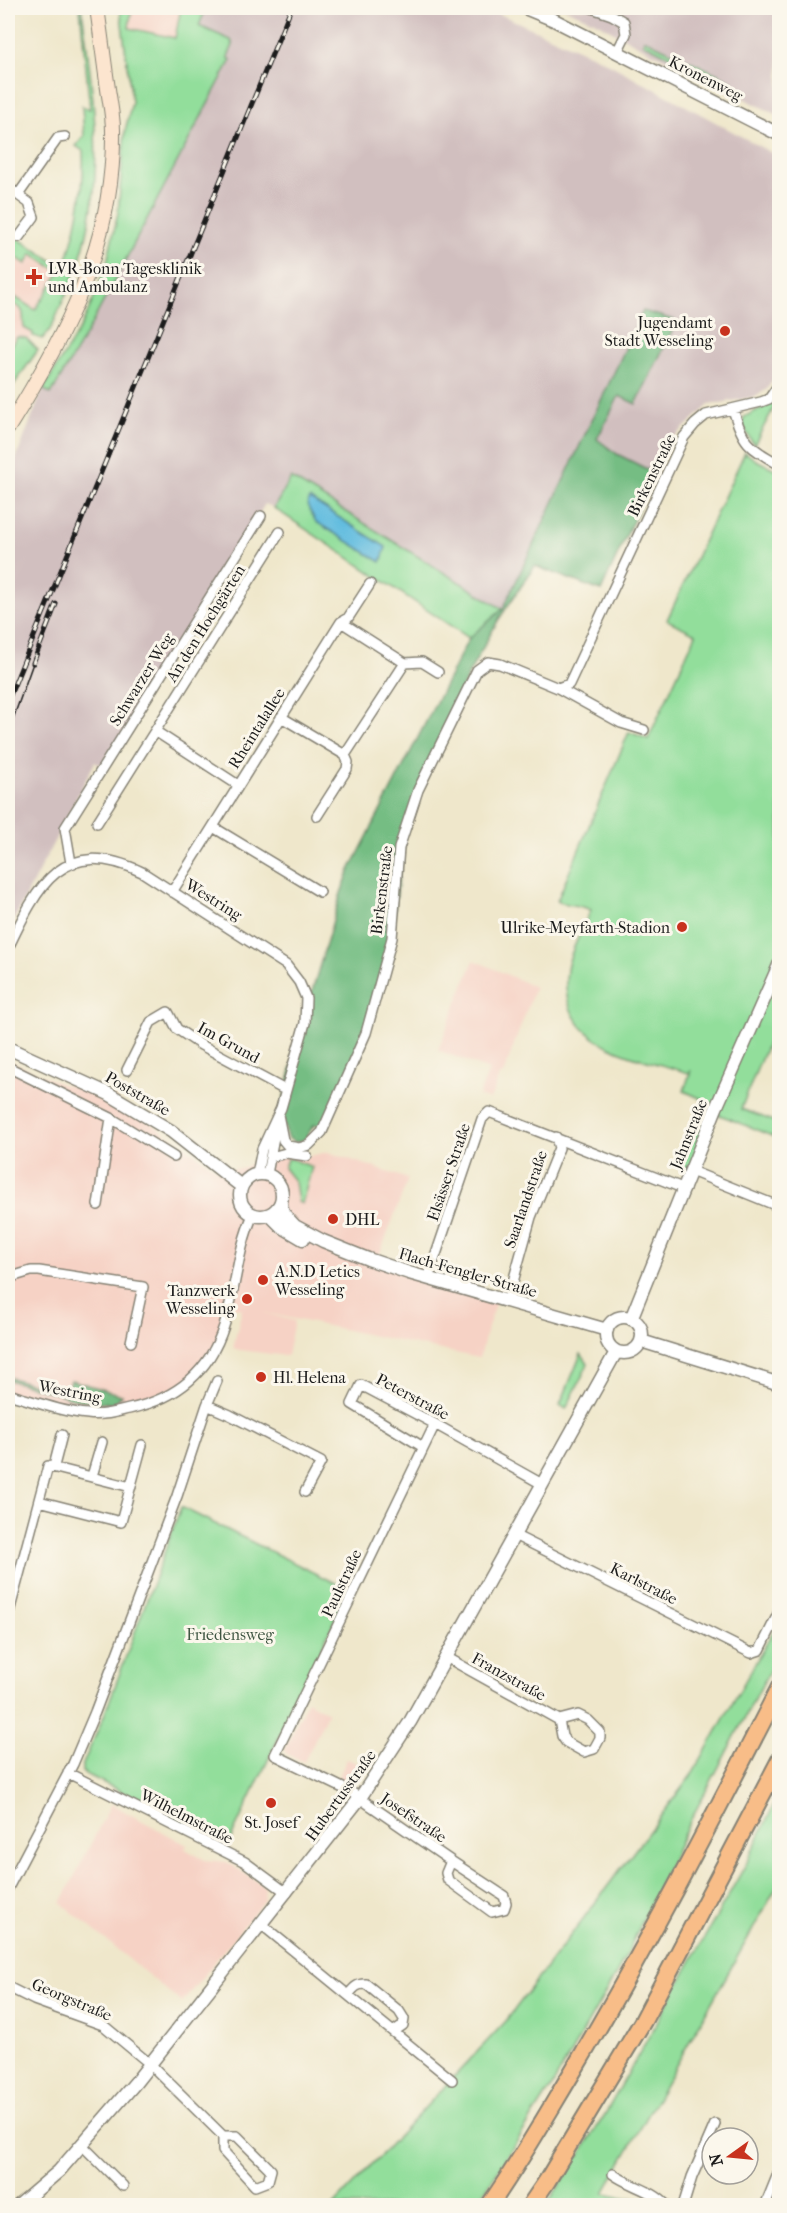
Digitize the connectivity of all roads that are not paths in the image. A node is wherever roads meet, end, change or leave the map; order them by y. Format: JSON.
{"nodes":[{"id":1,"x":98,"y":8,"type":"edge"},
{"id":2,"x":525,"y":8,"type":"edge"},
{"id":3,"x":592,"y":8,"type":"edge"},
{"id":4,"x":617,"y":52,"type":"junction"},
{"id":5,"x":780,"y":135,"type":"edge"},
{"id":6,"x":65,"y":137,"type":"dead end"},
{"id":7,"x":8,"y":187,"type":"edge"},
{"id":8,"x":18,"y":195,"type":"junction"},
{"id":9,"x":19,"y":237,"type":"dead end"},
{"id":10,"x":780,"y":383,"type":"edge"},
{"id":11,"x":734,"y":409,"type":"junction"},
{"id":12,"x":8,"y":428,"type":"edge"},
{"id":13,"x":780,"y":465,"type":"edge"},
{"id":14,"x":261,"y":516,"type":"dead end"},
{"id":15,"x":280,"y":532,"type":"dead end"},
{"id":16,"x":370,"y":584,"type":"dead end"},
{"id":17,"x":341,"y":622,"type":"junction"},
{"id":18,"x":405,"y":663,"type":"junction"},
{"id":19,"x":438,"y":672,"type":"dead end"},
{"id":20,"x":558,"y":688,"type":"junction"},
{"id":21,"x":281,"y":717,"type":"junction"},
{"id":22,"x":644,"y":730,"type":"dead end"},
{"id":23,"x":155,"y":731,"type":"junction"},
{"id":24,"x":345,"y":755,"type":"junction"},
{"id":25,"x":238,"y":785,"type":"junction"},
{"id":26,"x":317,"y":816,"type":"dead end"},
{"id":27,"x":97,"y":823,"type":"dead end"},
{"id":28,"x":213,"y":827,"type":"junction"},
{"id":29,"x":71,"y":863,"type":"junction"},
{"id":30,"x":172,"y":892,"type":"junction"},
{"id":31,"x":320,"y":892,"type":"dead end"},
{"id":32,"x":8,"y":948,"type":"edge"},
{"id":33,"x":780,"y":963,"type":"edge"},
{"id":34,"x":8,"y":1048,"type":"edge"},
{"id":35,"x":8,"y":1067,"type":"edge"},
{"id":36,"x":127,"y":1070,"type":"dead end"},
{"id":37,"x":285,"y":1090,"type":"junction"},
{"id":38,"x":278,"y":1115,"type":"junction"},
{"id":39,"x":111,"y":1118,"type":"junction"},
{"id":40,"x":556,"y":1137,"type":"junction"},
{"id":41,"x":307,"y":1156,"type":"dead end"},
{"id":42,"x":174,"y":1157,"type":"dead end"},
{"id":43,"x":271,"y":1157,"type":"junction"},
{"id":44,"x":691,"y":1171,"type":"junction"},
{"id":45,"x":262,"y":1174,"type":"junction"},
{"id":46,"x":241,"y":1186,"type":"junction"},
{"id":47,"x":685,"y":1189,"type":"junction"},
{"id":48,"x":280,"y":1204,"type":"junction"},
{"id":49,"x":98,"y":1205,"type":"dead end"},
{"id":50,"x":780,"y":1207,"type":"edge"},
{"id":51,"x":253,"y":1215,"type":"junction"},
{"id":52,"x":270,"y":1215,"type":"junction"},
{"id":53,"x":323,"y":1241,"type":"junction"},
{"id":54,"x":8,"y":1278,"type":"edge"},
{"id":55,"x":428,"y":1278,"type":"junction"},
{"id":56,"x":508,"y":1300,"type":"junction"},
{"id":57,"x":631,"y":1318,"type":"junction"},
{"id":58,"x":607,"y":1330,"type":"junction"},
{"id":59,"x":641,"y":1341,"type":"junction"},
{"id":60,"x":131,"y":1342,"type":"dead end"},
{"id":61,"x":616,"y":1352,"type":"junction"},
{"id":62,"x":217,"y":1381,"type":"dead end"},
{"id":63,"x":780,"y":1384,"type":"edge"},
{"id":64,"x":8,"y":1395,"type":"edge"},
{"id":65,"x":207,"y":1405,"type":"junction"},
{"id":66,"x":435,"y":1424,"type":"junction"},
{"id":67,"x":62,"y":1435,"type":"dead end"},
{"id":68,"x":102,"y":1442,"type":"dead end"},
{"id":69,"x":142,"y":1445,"type":"dead end"},
{"id":70,"x":423,"y":1447,"type":"junction"},
{"id":71,"x":54,"y":1466,"type":"junction"},
{"id":72,"x":92,"y":1476,"type":"junction"},
{"id":73,"x":542,"y":1484,"type":"junction"},
{"id":74,"x":131,"y":1487,"type":"junction"},
{"id":75,"x":305,"y":1492,"type":"dead end"},
{"id":76,"x":39,"y":1501,"type":"junction"},
{"id":77,"x":514,"y":1535,"type":"junction"},
{"id":78,"x":780,"y":1610,"type":"edge"},
{"id":79,"x":8,"y":1616,"type":"edge"},
{"id":80,"x":446,"y":1657,"type":"junction"},
{"id":81,"x":780,"y":1687,"type":"edge"},
{"id":82,"x":559,"y":1720,"type":"junction"},
{"id":83,"x":275,"y":1755,"type":"joint"},
{"id":84,"x":780,"y":1760,"type":"edge"},
{"id":85,"x":68,"y":1773,"type":"junction"},
{"id":86,"x":360,"y":1798,"type":"junction"},
{"id":87,"x":451,"y":1861,"type":"junction"},
{"id":88,"x":8,"y":1888,"type":"edge"},
{"id":89,"x":286,"y":1893,"type":"junction"},
{"id":90,"x":261,"y":1924,"type":"junction"},
{"id":91,"x":8,"y":1987,"type":"edge"},
{"id":92,"x":348,"y":1995,"type":"junction"},
{"id":93,"x":393,"y":2032,"type":"junction"},
{"id":94,"x":150,"y":2064,"type":"junction"},
{"id":95,"x":452,"y":2080,"type":"dead end"},
{"id":96,"x":715,"y":2124,"type":"dead end"},
{"id":97,"x":223,"y":2136,"type":"junction"},
{"id":98,"x":82,"y":2145,"type":"junction"},
{"id":99,"x":780,"y":2169,"type":"edge"},
{"id":100,"x":613,"y":2174,"type":"dead end"},
{"id":101,"x":123,"y":2186,"type":"dead end"},
{"id":102,"x":18,"y":2205,"type":"edge"},
{"id":103,"x":489,"y":2205,"type":"edge"},
{"id":104,"x":530,"y":2205,"type":"edge"},
{"id":105,"x":667,"y":2205,"type":"edge"},
{"id":106,"x":682,"y":2205,"type":"edge"},
{"id":107,"x":765,"y":2205,"type":"edge"}],
"edges":[{"from":1,"to":12,"type":"main road"},
{"from":2,"to":4,"type":"street","name":"Kronenweg"},
{"from":3,"to":4,"type":"street"},
{"from":4,"to":5,"type":"street","name":"Kronenweg"},
{"from":6,"to":8,"type":"street"},
{"from":7,"to":8,"type":"street"},
{"from":8,"to":9,"type":"street"},
{"from":10,"to":11,"type":"street","name":"Birkenstraße"},
{"from":11,"to":13,"type":"street"},
{"from":11,"to":20,"type":"street","name":"Birkenstraße"},
{"from":14,"to":29,"type":"street","name":"Schwarzer Weg"},
{"from":15,"to":23,"type":"street","name":"An den Hochgärten"},
{"from":16,"to":17,"type":"street","name":"Rheintalallee"},
{"from":17,"to":18,"type":"street"},
{"from":17,"to":21,"type":"street","name":"Rheintalallee"},
{"from":18,"to":19,"type":"street"},
{"from":18,"to":24,"type":"street"},
{"from":20,"to":22,"type":"street","name":"Birkenstraße"},
{"from":20,"to":38,"type":"street","name":"Birkenstraße"},
{"from":21,"to":24,"type":"street"},
{"from":21,"to":25,"type":"street","name":"Rheintalallee"},
{"from":23,"to":25,"type":"street"},
{"from":23,"to":27,"type":"street","name":"An den Hochgärten"},
{"from":24,"to":26,"type":"street"},
{"from":25,"to":28,"type":"street","name":"Rheintalallee"},
{"from":28,"to":30,"type":"street","name":"Rheintalallee"},
{"from":28,"to":31,"type":"street"},
{"from":29,"to":30,"type":"street","name":"Westring"},
{"from":29,"to":32,"type":"street"},
{"from":30,"to":37,"type":"street","name":"Westring"},
{"from":33,"to":44,"type":"street","name":"Jahnstraße"},
{"from":34,"to":46,"type":"street","name":"Poststraße"},
{"from":35,"to":39,"type":"street"},
{"from":36,"to":37,"type":"street","name":"Im Grund"},
{"from":37,"to":38,"type":"street","name":"Westring"},
{"from":38,"to":43,"type":"street","name":"Westring"},
{"from":38,"to":45,"type":"street","name":"Westring"},
{"from":39,"to":42,"type":"street"},
{"from":39,"to":49,"type":"street"},
{"from":40,"to":47,"type":"street","name":"Saarlandstraße"},
{"from":40,"to":55,"type":"street","name":"Elsässer Straße"},
{"from":40,"to":56,"type":"street","name":"Saarlandstraße"},
{"from":41,"to":43,"type":"street"},
{"from":43,"to":45,"type":"street","name":"Westring"},
{"from":44,"to":47,"type":"street","name":"Jahnstraße"},
{"from":44,"to":50,"type":"street"},
{"from":45,"to":46,"type":"street"},
{"from":45,"to":48,"type":"street"},
{"from":46,"to":51,"type":"street"},
{"from":47,"to":57,"type":"street","name":"Jahnstraße"},
{"from":48,"to":52,"type":"street"},
{"from":48,"to":53,"type":"street","name":"Flach-Fengler-Straße"},
{"from":51,"to":52,"type":"street"},
{"from":51,"to":64,"type":"street","name":"Westring"},
{"from":52,"to":53,"type":"street","name":"Flach-Fengler-Straße"},
{"from":53,"to":55,"type":"street","name":"Flach-Fengler-Straße"},
{"from":54,"to":60,"type":"street"},
{"from":55,"to":56,"type":"street","name":"Flach-Fengler-Straße"},
{"from":56,"to":58,"type":"street","name":"Flach-Fengler-Straße"},
{"from":57,"to":58,"type":"street"},
{"from":57,"to":59,"type":"street"},
{"from":58,"to":61,"type":"street"},
{"from":59,"to":61,"type":"street"},
{"from":59,"to":63,"type":"street"},
{"from":61,"to":73,"type":"street","name":"Hubertusstraße"},
{"from":62,"to":65,"type":"street"},
{"from":65,"to":75,"type":"street"},
{"from":65,"to":85,"type":"street"},
{"from":66,"to":70,"type":"street","name":"Paulstraße"},
{"from":66,"to":70,"type":"street","name":"Peterstraße"},
{"from":66,"to":73,"type":"street","name":"Peterstraße"},
{"from":67,"to":71,"type":"street"},
{"from":68,"to":72,"type":"street"},
{"from":69,"to":74,"type":"street"},
{"from":70,"to":83,"type":"street","name":"Paulstraße"},
{"from":71,"to":72,"type":"street"},
{"from":71,"to":76,"type":"street"},
{"from":72,"to":74,"type":"street"},
{"from":73,"to":77,"type":"street","name":"Hubertusstraße"},
{"from":74,"to":76,"type":"street"},
{"from":76,"to":79,"type":"street"},
{"from":77,"to":78,"type":"street","name":"Karlstraße"},
{"from":77,"to":80,"type":"street","name":"Hubertusstraße"},
{"from":80,"to":82,"type":"street","name":"Franzstraße"},
{"from":80,"to":86,"type":"street","name":"Hubertusstraße"},
{"from":81,"to":103,"type":"highway"},
{"from":82,"to":82,"type":"street","name":"Franzstraße"},
{"from":83,"to":86,"type":"street","name":"Josefstraße"},
{"from":84,"to":104,"type":"highway"},
{"from":85,"to":88,"type":"street"},
{"from":85,"to":89,"type":"street","name":"Wilhelmstraße"},
{"from":86,"to":87,"type":"street","name":"Josefstraße"},
{"from":86,"to":89,"type":"street","name":"Hubertusstraße"},
{"from":87,"to":87,"type":"street","name":"Josefstraße"},
{"from":89,"to":90,"type":"street","name":"Hubertusstraße"},
{"from":90,"to":92,"type":"street"},
{"from":90,"to":94,"type":"street","name":"Hubertusstraße"},
{"from":91,"to":94,"type":"street","name":"Georgstraße"},
{"from":92,"to":93,"type":"street"},
{"from":92,"to":93,"type":"street"},
{"from":93,"to":95,"type":"street"},
{"from":94,"to":97,"type":"street","name":"Georgstraße"},
{"from":94,"to":98,"type":"street","name":"Hubertusstraße"},
{"from":96,"to":106,"type":"street"},
{"from":97,"to":97,"type":"street"},
{"from":98,"to":101,"type":"street"},
{"from":98,"to":102,"type":"street","name":"Hubertusstraße"},
{"from":99,"to":107,"type":"street"},
{"from":100,"to":105,"type":"street"}]}
